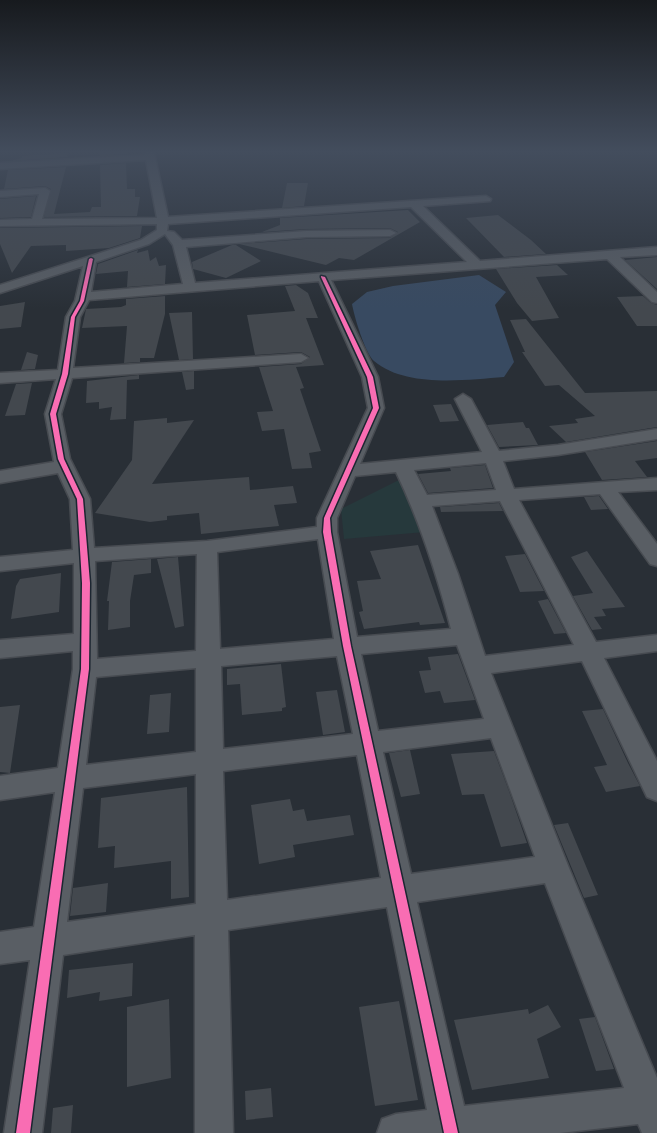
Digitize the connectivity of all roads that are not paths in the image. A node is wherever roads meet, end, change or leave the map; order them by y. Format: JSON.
{"nodes":[{"id":1,"x":41,"y":204,"type":"edge"},
{"id":2,"x":159,"y":204,"type":"edge"},
{"id":3,"x":414,"y":204,"type":"joint"},
{"id":4,"x":295,"y":213,"type":"junction"},
{"id":5,"x":0,"y":223,"type":"edge"},
{"id":6,"x":36,"y":223,"type":"junction"},
{"id":7,"x":163,"y":226,"type":"junction"},
{"id":8,"x":390,"y":233,"type":"dead end"},
{"id":9,"x":306,"y":234,"type":"junction"},
{"id":10,"x":179,"y":244,"type":"junction"},
{"id":11,"x":657,"y":251,"type":"edge"},
{"id":12,"x":609,"y":254,"type":"junction"},
{"id":13,"x":91,"y":259,"type":"junction"},
{"id":14,"x":476,"y":264,"type":"junction"},
{"id":15,"x":323,"y":277,"type":"junction"},
{"id":16,"x":190,"y":288,"type":"junction"},
{"id":17,"x":0,"y":289,"type":"edge"},
{"id":18,"x":84,"y":296,"type":"junction"},
{"id":19,"x":657,"y":299,"type":"edge"},
{"id":20,"x":301,"y":358,"type":"dead end"},
{"id":21,"x":65,"y":374,"type":"junction"},
{"id":22,"x":0,"y":378,"type":"edge"},
{"id":23,"x":463,"y":399,"type":"dead end"},
{"id":24,"x":657,"y":434,"type":"edge"},
{"id":25,"x":492,"y":457,"type":"junction"},
{"id":26,"x":65,"y":466,"type":"junction"},
{"id":27,"x":403,"y":466,"type":"junction"},
{"id":28,"x":347,"y":471,"type":"junction"},
{"id":29,"x":0,"y":477,"type":"edge"},
{"id":30,"x":657,"y":484,"type":"edge"},
{"id":31,"x":605,"y":488,"type":"junction"},
{"id":32,"x":506,"y":495,"type":"junction"},
{"id":33,"x":420,"y":501,"type":"junction"},
{"id":34,"x":328,"y":532,"type":"junction"},
{"id":35,"x":207,"y":547,"type":"junction"},
{"id":36,"x":84,"y":555,"type":"junction"},
{"id":37,"x":657,"y":559,"type":"edge"},
{"id":38,"x":0,"y":564,"type":"edge"},
{"id":39,"x":466,"y":636,"type":"junction"},
{"id":40,"x":86,"y":641,"type":"junction"},
{"id":41,"x":657,"y":643,"type":"edge"},
{"id":42,"x":347,"y":646,"type":"junction"},
{"id":43,"x":0,"y":649,"type":"edge"},
{"id":44,"x":589,"y":652,"type":"junction"},
{"id":45,"x":209,"y":658,"type":"junction"},
{"id":46,"x":477,"y":666,"type":"junction"},
{"id":47,"x":85,"y":669,"type":"junction"},
{"id":48,"x":500,"y":727,"type":"junction"},
{"id":49,"x":368,"y":744,"type":"junction"},
{"id":50,"x":210,"y":762,"type":"junction"},
{"id":51,"x":70,"y":778,"type":"junction"},
{"id":52,"x":0,"y":788,"type":"edge"},
{"id":53,"x":657,"y":789,"type":"edge"},
{"id":54,"x":554,"y":868,"type":"junction"},
{"id":55,"x":399,"y":891,"type":"junction"},
{"id":56,"x":212,"y":917,"type":"junction"},
{"id":57,"x":49,"y":940,"type":"junction"},
{"id":58,"x":0,"y":948,"type":"edge"},
{"id":59,"x":655,"y":1110,"type":"edge"},
{"id":60,"x":450,"y":1130,"type":"edge"},
{"id":61,"x":24,"y":1133,"type":"edge"},
{"id":62,"x":214,"y":1133,"type":"edge"},
{"id":63,"x":396,"y":1133,"type":"edge"}],
"edges":[{"from":1,"to":6,"type":"street"},
{"from":2,"to":7,"type":"street"},
{"from":3,"to":4,"type":"street"},
{"from":3,"to":14,"type":"street"},
{"from":4,"to":7,"type":"street"},
{"from":4,"to":9,"type":"street"},
{"from":5,"to":6,"type":"street"},
{"from":6,"to":7,"type":"street"},
{"from":7,"to":10,"type":"street"},
{"from":7,"to":13,"type":"street"},
{"from":8,"to":9,"type":"street"},
{"from":9,"to":10,"type":"street"},
{"from":10,"to":16,"type":"street"},
{"from":11,"to":12,"type":"street"},
{"from":12,"to":14,"type":"street"},
{"from":12,"to":19,"type":"street"},
{"from":13,"to":17,"type":"street"},
{"from":13,"to":18,"type":"street"},
{"from":14,"to":15,"type":"street"},
{"from":15,"to":16,"type":"street"},
{"from":15,"to":28,"type":"street"},
{"from":16,"to":18,"type":"street"},
{"from":18,"to":21,"type":"street"},
{"from":20,"to":21,"type":"street"},
{"from":21,"to":22,"type":"street"},
{"from":21,"to":26,"type":"street"},
{"from":23,"to":25,"type":"street"},
{"from":24,"to":25,"type":"street"},
{"from":25,"to":27,"type":"street"},
{"from":25,"to":32,"type":"street"},
{"from":26,"to":29,"type":"street"},
{"from":26,"to":36,"type":"street"},
{"from":27,"to":28,"type":"street"},
{"from":27,"to":33,"type":"street"},
{"from":28,"to":34,"type":"street"},
{"from":30,"to":31,"type":"street"},
{"from":31,"to":32,"type":"street"},
{"from":31,"to":37,"type":"street"},
{"from":32,"to":33,"type":"street"},
{"from":32,"to":44,"type":"street"},
{"from":33,"to":39,"type":"street"},
{"from":34,"to":35,"type":"street"},
{"from":34,"to":42,"type":"street"},
{"from":35,"to":36,"type":"street"},
{"from":35,"to":45,"type":"street"},
{"from":36,"to":38,"type":"street"},
{"from":36,"to":40,"type":"street"},
{"from":39,"to":42,"type":"street"},
{"from":39,"to":46,"type":"street"},
{"from":40,"to":43,"type":"street"},
{"from":40,"to":47,"type":"street"},
{"from":41,"to":44,"type":"street"},
{"from":42,"to":45,"type":"street"},
{"from":42,"to":49,"type":"street"},
{"from":44,"to":46,"type":"street"},
{"from":44,"to":53,"type":"street"},
{"from":45,"to":47,"type":"street"},
{"from":45,"to":50,"type":"street"},
{"from":46,"to":48,"type":"street"},
{"from":47,"to":51,"type":"street"},
{"from":48,"to":49,"type":"street"},
{"from":48,"to":54,"type":"street"},
{"from":49,"to":50,"type":"street"},
{"from":49,"to":55,"type":"street"},
{"from":50,"to":51,"type":"street"},
{"from":50,"to":56,"type":"street"},
{"from":51,"to":52,"type":"street"},
{"from":51,"to":57,"type":"street"},
{"from":54,"to":55,"type":"street"},
{"from":54,"to":59,"type":"street"},
{"from":55,"to":56,"type":"street"},
{"from":55,"to":60,"type":"street"},
{"from":56,"to":57,"type":"street"},
{"from":56,"to":62,"type":"street"},
{"from":57,"to":58,"type":"street"},
{"from":57,"to":61,"type":"street"},
{"from":59,"to":60,"type":"street"},
{"from":60,"to":63,"type":"street"}]}
